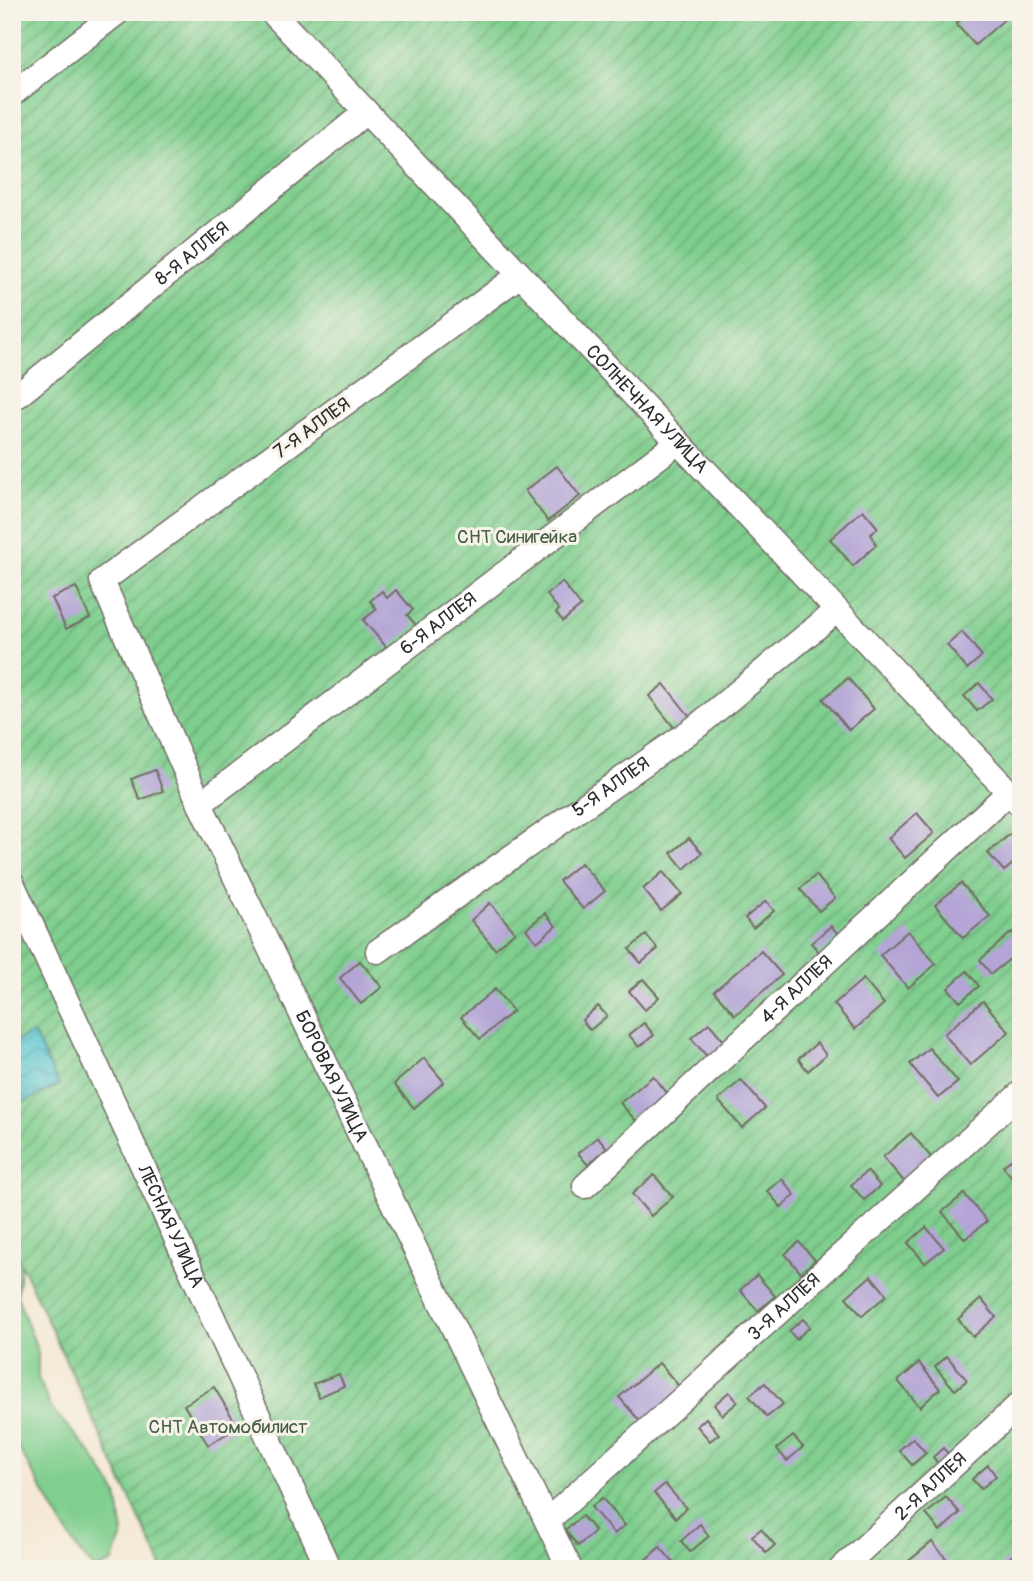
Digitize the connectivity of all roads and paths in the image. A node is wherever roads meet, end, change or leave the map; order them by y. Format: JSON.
{"nodes":[{"id":1,"x":117,"y":12,"type":"edge"},
{"id":2,"x":272,"y":12,"type":"edge"},
{"id":3,"x":12,"y":94,"type":"edge"},
{"id":4,"x":366,"y":112,"type":"junction"},
{"id":5,"x":520,"y":275,"type":"junction"},
{"id":6,"x":15,"y":394,"type":"edge"},
{"id":7,"x":677,"y":443,"type":"junction"},
{"id":8,"x":102,"y":581,"type":"joint"},
{"id":9,"x":836,"y":611,"type":"junction"},
{"id":10,"x":1015,"y":798,"type":"edge"},
{"id":11,"x":201,"y":804,"type":"junction"},
{"id":12,"x":12,"y":883,"type":"edge"},
{"id":13,"x":378,"y":951,"type":"dead end"},
{"id":14,"x":1021,"y":1093,"type":"edge"},
{"id":15,"x":585,"y":1186,"type":"dead end"},
{"id":16,"x":1021,"y":1403,"type":"edge"},
{"id":17,"x":548,"y":1520,"type":"junction"},
{"id":18,"x":329,"y":1569,"type":"edge"},
{"id":19,"x":570,"y":1569,"type":"edge"},
{"id":20,"x":841,"y":1569,"type":"edge"}],
"edges":[{"from":1,"to":3,"type":"street"},
{"from":2,"to":4,"type":"street","name":"СОЛНЕЧНАЯ УЛИЦА"},
{"from":4,"to":5,"type":"street","name":"СОЛНЕЧНАЯ УЛИЦА"},
{"from":4,"to":6,"type":"street","name":"8-Я АЛЛЕЯ"},
{"from":5,"to":7,"type":"street","name":"СОЛНЕЧНАЯ УЛИЦА"},
{"from":5,"to":8,"type":"street","name":"7-Я АЛЛЕЯ"},
{"from":7,"to":9,"type":"street","name":"СОЛНЕЧНАЯ УЛИЦА"},
{"from":7,"to":11,"type":"street","name":"6-Я АЛЛЕЯ"},
{"from":8,"to":11,"type":"street","name":"БОРОВАЯ УЛИЦА"},
{"from":9,"to":10,"type":"street","name":"СОЛНЕЧНАЯ УЛИЦА"},
{"from":9,"to":13,"type":"street","name":"5-Я АЛЛЕЯ"},
{"from":10,"to":15,"type":"street","name":"4-Я АЛЛЕЯ"},
{"from":11,"to":17,"type":"street","name":"БОРОВАЯ УЛИЦА"},
{"from":12,"to":18,"type":"street","name":"ЛЕСНАЯ УЛИЦА"},
{"from":14,"to":17,"type":"street","name":"3-Я АЛЛЕЯ"},
{"from":16,"to":20,"type":"street","name":"2-Я АЛЛЕЯ"},
{"from":17,"to":19,"type":"street","name":"БОРОВАЯ УЛИЦА"}]}
